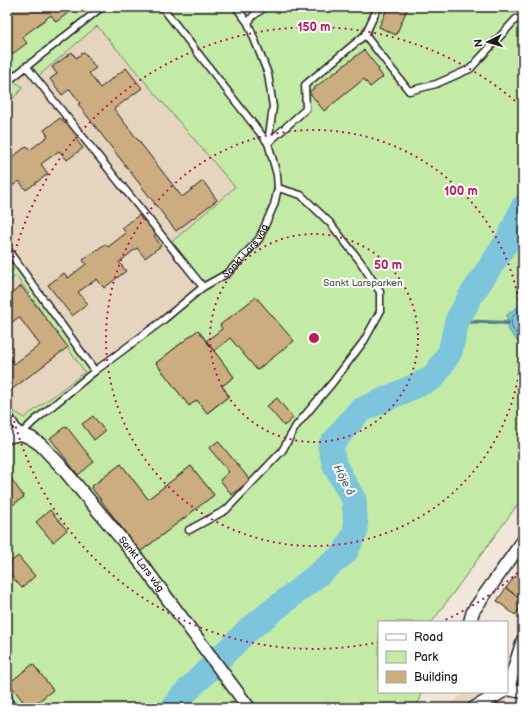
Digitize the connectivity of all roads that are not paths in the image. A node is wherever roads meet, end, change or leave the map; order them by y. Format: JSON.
{"nodes":[{"id":1,"x":102,"y":7,"type":"edge"},
{"id":2,"x":162,"y":7,"type":"edge"},
{"id":3,"x":236,"y":7,"type":"edge"},
{"id":4,"x":265,"y":7,"type":"edge"},
{"id":5,"x":378,"y":7,"type":"edge"},
{"id":6,"x":516,"y":19,"type":"dead end"},
{"id":7,"x":248,"y":23,"type":"junction"},
{"id":8,"x":365,"y":35,"type":"junction"},
{"id":9,"x":26,"y":66,"type":"junction"},
{"id":10,"x":7,"y":82,"type":"edge"},
{"id":11,"x":268,"y":143,"type":"junction"},
{"id":12,"x":278,"y":188,"type":"junction"},
{"id":13,"x":7,"y":249,"type":"edge"},
{"id":14,"x":203,"y":287,"type":"junction"},
{"id":15,"x":96,"y":371,"type":"junction"},
{"id":16,"x":7,"y":412,"type":"edge"},
{"id":17,"x":21,"y":434,"type":"junction"},
{"id":18,"x":7,"y":436,"type":"edge"},
{"id":19,"x":189,"y":530,"type":"dead end"},
{"id":20,"x":523,"y":541,"type":"edge"},
{"id":21,"x":470,"y":621,"type":"edge"},
{"id":22,"x":523,"y":640,"type":"edge"},
{"id":23,"x":508,"y":680,"type":"edge"},
{"id":24,"x":508,"y":691,"type":"edge"},
{"id":25,"x":523,"y":692,"type":"edge"},
{"id":26,"x":500,"y":693,"type":"edge"},
{"id":27,"x":7,"y":696,"type":"edge"},
{"id":28,"x":247,"y":705,"type":"edge"},
{"id":29,"x":12,"y":708,"type":"edge"},
{"id":30,"x":474,"y":708,"type":"edge"}],
"edges":[{"from":1,"to":9,"type":"lane"},
{"from":2,"to":11,"type":"lane","name":"Sankt Lars väg"},
{"from":3,"to":7,"type":"lane"},
{"from":4,"to":7,"type":"lane"},
{"from":5,"to":8,"type":"lane"},
{"from":6,"to":8,"type":"lane"},
{"from":7,"to":11,"type":"lane"},
{"from":8,"to":11,"type":"lane"},
{"from":9,"to":10,"type":"lane"},
{"from":9,"to":14,"type":"lane"},
{"from":11,"to":12,"type":"lane","name":"Sankt Lars väg"},
{"from":12,"to":14,"type":"lane","name":"Sankt Lars väg"},
{"from":12,"to":19,"type":"lane"},
{"from":13,"to":15,"type":"lane"},
{"from":14,"to":15,"type":"lane","name":"Sankt Lars väg"},
{"from":15,"to":17,"type":"lane","name":"Sankt Lars väg"},
{"from":16,"to":17,"type":"lane","name":"Sankt Lars väg"},
{"from":17,"to":18,"type":"street"},
{"from":17,"to":28,"type":"street","name":"Sankt Lars väg"},
{"from":20,"to":21,"type":"street"},
{"from":22,"to":23,"type":"street"},
{"from":24,"to":25,"type":"street"},
{"from":26,"to":30,"type":"street"},
{"from":27,"to":29,"type":"lane"}]}
